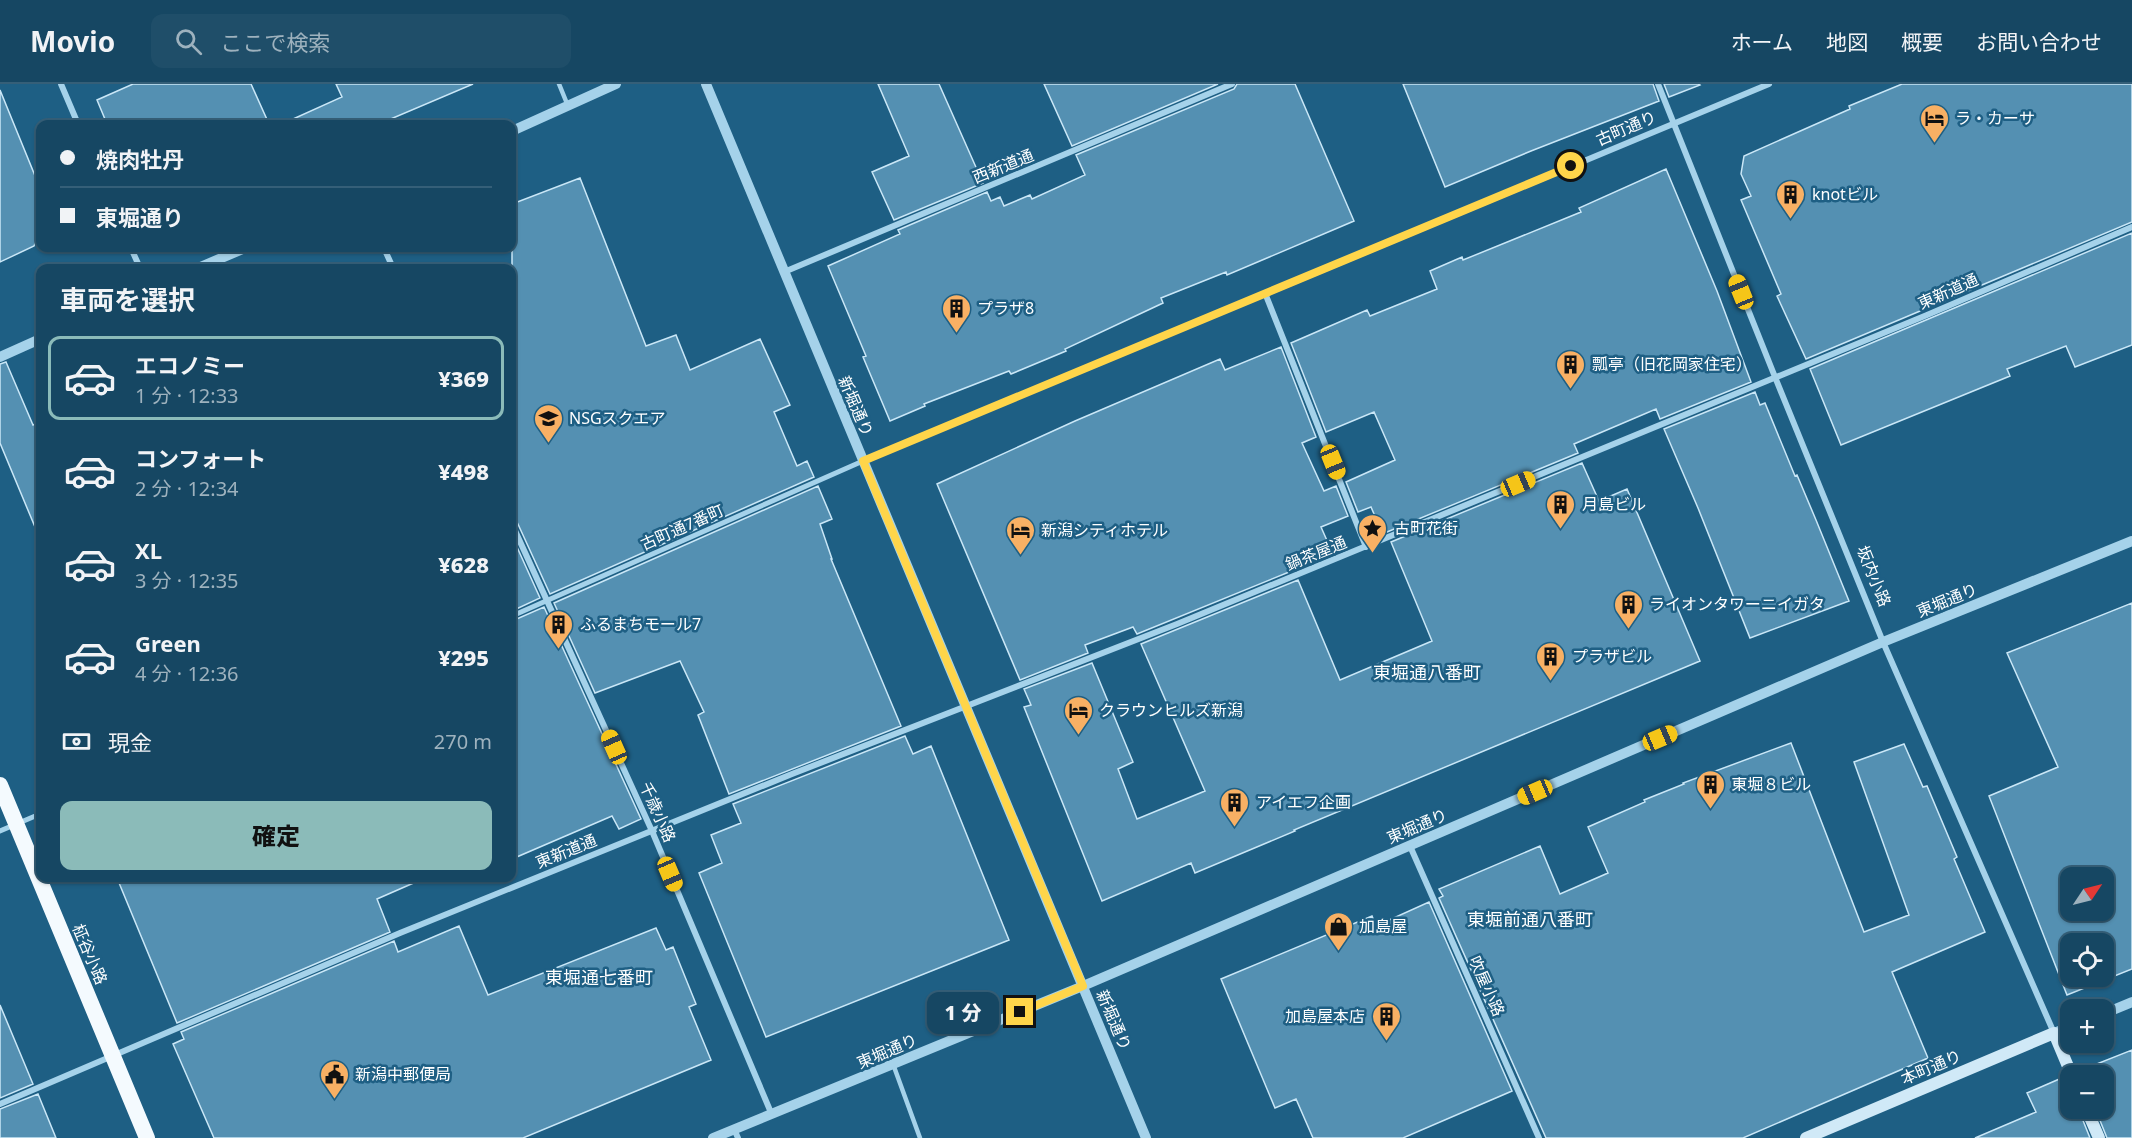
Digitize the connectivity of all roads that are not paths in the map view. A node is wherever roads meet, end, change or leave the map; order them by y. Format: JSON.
{"nodes":[{"id":1,"x":61,"y":84,"type":"edge"},
{"id":2,"x":559,"y":84,"type":"edge"},
{"id":3,"x":616,"y":84,"type":"edge"},
{"id":4,"x":706,"y":84,"type":"edge"},
{"id":5,"x":1232,"y":84,"type":"edge"},
{"id":6,"x":1658,"y":84,"type":"edge"},
{"id":7,"x":1769,"y":84,"type":"edge"},
{"id":8,"x":568,"y":106,"type":"junction"},
{"id":9,"x":76,"y":120,"type":"edge"},
{"id":10,"x":1674,"y":123,"type":"junction"},
{"id":11,"x":516,"y":129,"type":"edge"},
{"id":12,"x":2132,"y":227,"type":"edge"},
{"id":13,"x":236,"y":252,"type":"edge"},
{"id":14,"x":207,"y":264,"type":"edge"},
{"id":15,"x":784,"y":272,"type":"junction"},
{"id":16,"x":1265,"y":293,"type":"junction"},
{"id":17,"x":36,"y":341,"type":"edge"},
{"id":18,"x":0,"y":357,"type":"edge"},
{"id":19,"x":1775,"y":378,"type":"junction"},
{"id":20,"x":863,"y":461,"type":"junction"},
{"id":21,"x":516,"y":533,"type":"edge"},
{"id":22,"x":2132,"y":541,"type":"edge"},
{"id":23,"x":1366,"y":547,"type":"junction"},
{"id":24,"x":547,"y":601,"type":"junction"},
{"id":25,"x":516,"y":614,"type":"edge"},
{"id":26,"x":1883,"y":642,"type":"junction"},
{"id":27,"x":965,"y":705,"type":"junction"},
{"id":28,"x":0,"y":784,"type":"edge"},
{"id":29,"x":36,"y":816,"type":"edge"},
{"id":30,"x":16,"y":824,"type":"junction"},
{"id":31,"x":0,"y":831,"type":"edge"},
{"id":32,"x":652,"y":831,"type":"junction"},
{"id":33,"x":1410,"y":846,"type":"junction"},
{"id":34,"x":36,"y":872,"type":"edge"},
{"id":35,"x":40,"y":882,"type":"edge"},
{"id":36,"x":1083,"y":986,"type":"junction"},
{"id":37,"x":2132,"y":1002,"type":"edge"},
{"id":38,"x":2114,"y":1009,"type":"edge"},
{"id":39,"x":2060,"y":1031,"type":"edge"},
{"id":40,"x":2054,"y":1033,"type":"junction"},
{"id":41,"x":113,"y":1056,"type":"junction"},
{"id":42,"x":893,"y":1064,"type":"junction"},
{"id":43,"x":2067,"y":1065,"type":"edge"},
{"id":44,"x":0,"y":1104,"type":"edge"},
{"id":45,"x":772,"y":1115,"type":"junction"},
{"id":46,"x":2091,"y":1119,"type":"edge"},
{"id":47,"x":736,"y":1134,"type":"edge"},
{"id":48,"x":147,"y":1138,"type":"edge"},
{"id":49,"x":713,"y":1138,"type":"edge"},
{"id":50,"x":920,"y":1138,"type":"edge"},
{"id":51,"x":1146,"y":1138,"type":"edge"},
{"id":52,"x":1539,"y":1138,"type":"edge"},
{"id":53,"x":1806,"y":1138,"type":"edge"},
{"id":54,"x":2099,"y":1138,"type":"edge"}],
"edges":[{"from":1,"to":9,"type":"street"},
{"from":2,"to":8,"type":"lane"},
{"from":3,"to":8,"type":"street"},
{"from":4,"to":15,"type":"street","name":"新堀通り"},
{"from":5,"to":15,"type":"street","name":"西新道通"},
{"from":6,"to":10,"type":"street","name":"坂内小路"},
{"from":7,"to":10,"type":"street","name":"古町通り"},
{"from":8,"to":11,"type":"street"},
{"from":10,"to":16,"type":"street","name":"古町通り"},
{"from":10,"to":19,"type":"street","name":"坂内小路"},
{"from":12,"to":19,"type":"street","name":"東新道通"},
{"from":13,"to":14,"type":"street"},
{"from":15,"to":20,"type":"street","name":"新堀通り"},
{"from":16,"to":20,"type":"street","name":"古町通り"},
{"from":16,"to":23,"type":"street"},
{"from":17,"to":18,"type":"street"},
{"from":19,"to":23,"type":"street","name":"鍋茶屋通"},
{"from":19,"to":26,"type":"street","name":"坂内小路"},
{"from":20,"to":24,"type":"street","name":"古町通7番町"},
{"from":20,"to":27,"type":"street","name":"新堀通り"},
{"from":21,"to":24,"type":"street","name":"千歳小路"},
{"from":22,"to":26,"type":"street","name":"東堀通り"},
{"from":23,"to":27,"type":"street","name":"鍋茶屋通"},
{"from":24,"to":25,"type":"street","name":"古町通7番町"},
{"from":24,"to":32,"type":"street","name":"千歳小路"},
{"from":26,"to":33,"type":"street","name":"東堀通り"},
{"from":26,"to":40,"type":"street","name":"坂内小路"},
{"from":27,"to":32,"type":"street","name":"東新道通"},
{"from":27,"to":36,"type":"street","name":"新堀通り"},
{"from":28,"to":30,"type":"highway","name":"柾谷小路"},
{"from":29,"to":30,"type":"street"},
{"from":30,"to":31,"type":"street"},
{"from":30,"to":34,"type":"highway","name":"柾谷小路"},
{"from":32,"to":41,"type":"street","name":"東新道通"},
{"from":32,"to":45,"type":"street","name":"千歳小路"},
{"from":33,"to":36,"type":"street","name":"東堀通り"},
{"from":33,"to":52,"type":"street","name":"吹屋小路"},
{"from":35,"to":41,"type":"highway","name":"柾谷小路"},
{"from":36,"to":42,"type":"street","name":"東堀通り"},
{"from":36,"to":51,"type":"street","name":"新堀通り"},
{"from":37,"to":38,"type":"street"},
{"from":39,"to":40,"type":"street","name":"本町通り"},
{"from":40,"to":43,"type":"main road","name":"坂内小路"},
{"from":40,"to":53,"type":"main road","name":"本町通り"},
{"from":41,"to":44,"type":"street","name":"東新道通"},
{"from":41,"to":48,"type":"highway","name":"柾谷小路"},
{"from":42,"to":45,"type":"street","name":"東堀通り"},
{"from":42,"to":50,"type":"lane"},
{"from":45,"to":47,"type":"street","name":"東堀通り"},
{"from":46,"to":54,"type":"main road"},
{"from":47,"to":49,"type":"street","name":"東堀通り"}]}
